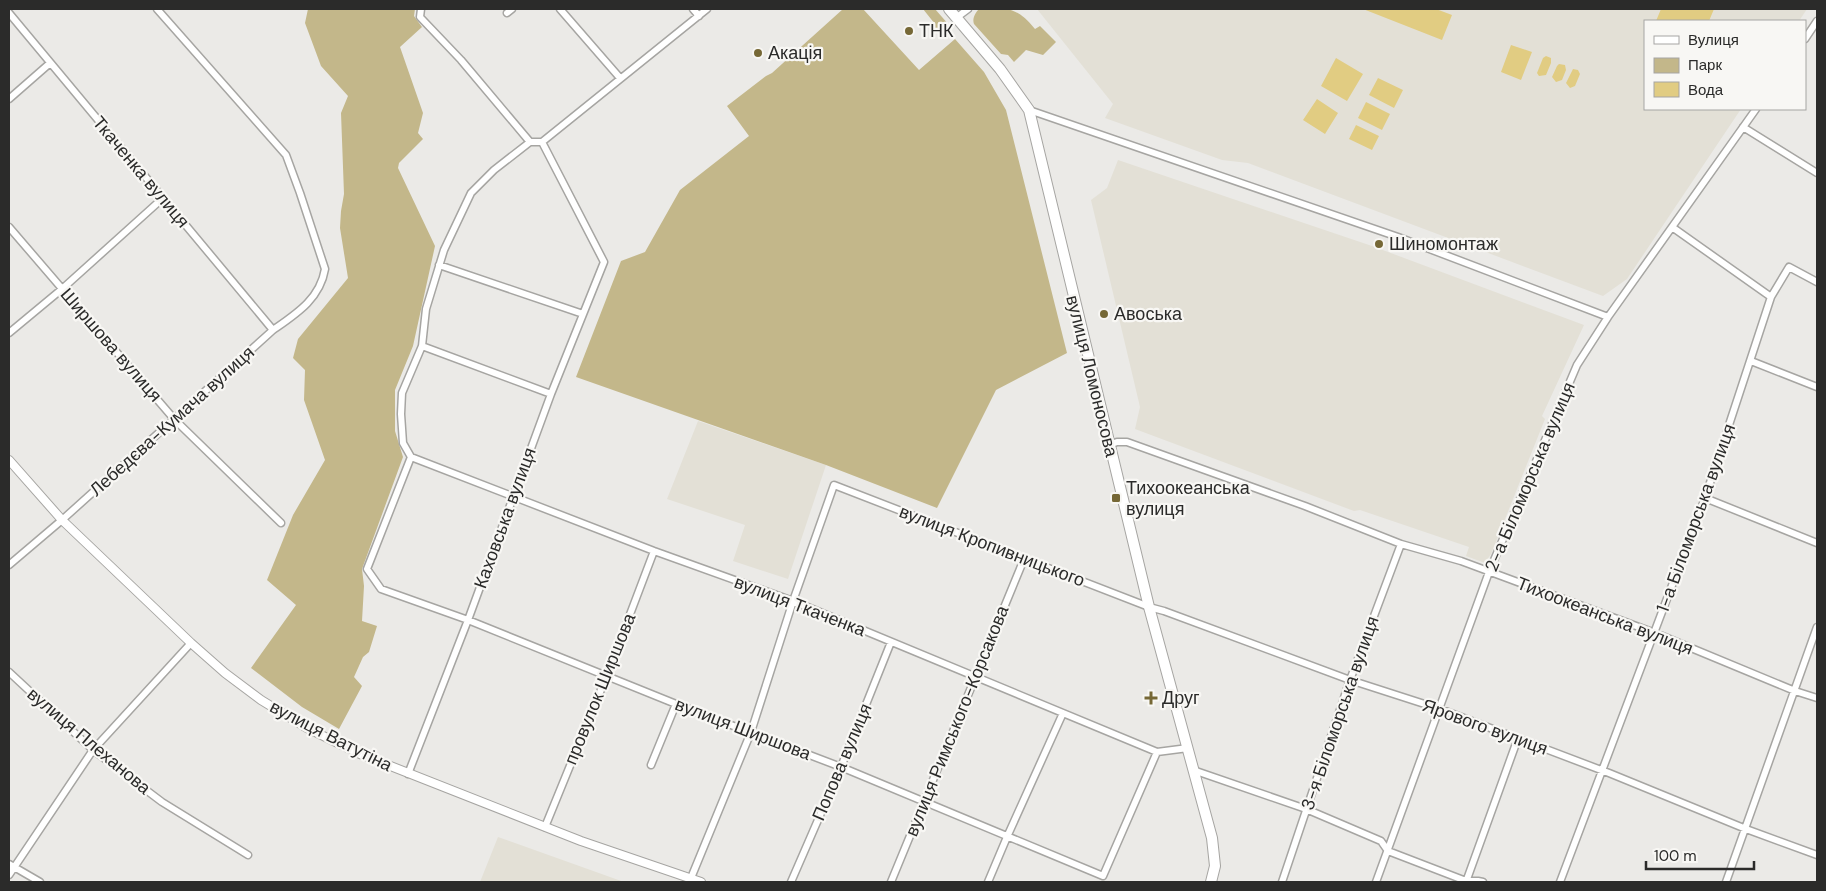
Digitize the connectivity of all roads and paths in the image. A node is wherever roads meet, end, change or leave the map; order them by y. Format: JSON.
{"nodes":[{"id":1,"x":157,"y":9,"type":"edge"},
{"id":2,"x":421,"y":9,"type":"edge"},
{"id":3,"x":560,"y":9,"type":"edge"},
{"id":4,"x":693,"y":9,"type":"edge"},
{"id":5,"x":707,"y":9,"type":"edge"},
{"id":6,"x":949,"y":9,"type":"edge"},
{"id":7,"x":968,"y":9,"type":"edge"},
{"id":8,"x":9,"y":13,"type":"edge"},
{"id":9,"x":699,"y":16,"type":"junction"},
{"id":10,"x":956,"y":18,"type":"junction"},
{"id":11,"x":1817,"y":21,"type":"edge"},
{"id":12,"x":1806,"y":37,"type":"edge"},
{"id":13,"x":49,"y":64,"type":"junction"},
{"id":14,"x":620,"y":78,"type":"junction"},
{"id":15,"x":9,"y":99,"type":"edge"},
{"id":16,"x":1029,"y":110,"type":"junction"},
{"id":17,"x":1755,"y":110,"type":"edge"},
{"id":18,"x":1743,"y":127,"type":"junction"},
{"id":19,"x":530,"y":142,"type":"junction"},
{"id":20,"x":542,"y":142,"type":"junction"},
{"id":21,"x":1817,"y":173,"type":"edge"},
{"id":22,"x":163,"y":198,"type":"junction"},
{"id":23,"x":9,"y":227,"type":"edge"},
{"id":24,"x":1672,"y":228,"type":"junction"},
{"id":25,"x":439,"y":265,"type":"junction"},
{"id":26,"x":1817,"y":282,"type":"edge"},
{"id":27,"x":62,"y":289,"type":"junction"},
{"id":28,"x":1771,"y":297,"type":"junction"},
{"id":29,"x":583,"y":314,"type":"junction"},
{"id":30,"x":1608,"y":317,"type":"junction"},
{"id":31,"x":273,"y":330,"type":"junction"},
{"id":32,"x":9,"y":333,"type":"edge"},
{"id":33,"x":422,"y":346,"type":"junction"},
{"id":34,"x":1751,"y":361,"type":"junction"},
{"id":35,"x":1817,"y":387,"type":"edge"},
{"id":36,"x":551,"y":394,"type":"junction"},
{"id":37,"x":174,"y":419,"type":"junction"},
{"id":38,"x":1109,"y":445,"type":"junction"},
{"id":39,"x":411,"y":457,"type":"junction"},
{"id":40,"x":9,"y":460,"type":"edge"},
{"id":41,"x":512,"y":497,"type":"junction"},
{"id":42,"x":1705,"y":498,"type":"junction"},
{"id":43,"x":62,"y":520,"type":"junction"},
{"id":44,"x":281,"y":523,"type":"dead end"},
{"id":45,"x":1817,"y":542,"type":"edge"},
{"id":46,"x":1401,"y":544,"type":"junction"},
{"id":47,"x":654,"y":551,"type":"junction"},
{"id":48,"x":1024,"y":559,"type":"junction"},
{"id":49,"x":9,"y":565,"type":"edge"},
{"id":50,"x":1489,"y":572,"type":"junction"},
{"id":51,"x":793,"y":601,"type":"junction"},
{"id":52,"x":1149,"y":607,"type":"junction"},
{"id":53,"x":468,"y":620,"type":"junction"},
{"id":54,"x":1817,"y":627,"type":"edge"},
{"id":55,"x":1655,"y":633,"type":"junction"},
{"id":56,"x":891,"y":642,"type":"junction"},
{"id":57,"x":191,"y":643,"type":"junction"},
{"id":58,"x":9,"y":672,"type":"edge"},
{"id":59,"x":607,"y":675,"type":"junction"},
{"id":60,"x":977,"y":677,"type":"junction"},
{"id":61,"x":1350,"y":680,"type":"junction"},
{"id":62,"x":1795,"y":691,"type":"junction"},
{"id":63,"x":1817,"y":698,"type":"edge"},
{"id":64,"x":676,"y":704,"type":"junction"},
{"id":65,"x":1440,"y":709,"type":"junction"},
{"id":66,"x":1063,"y":714,"type":"junction"},
{"id":67,"x":750,"y":732,"type":"junction"},
{"id":68,"x":1518,"y":738,"type":"junction"},
{"id":69,"x":1188,"y":748,"type":"junction"},
{"id":70,"x":93,"y":750,"type":"junction"},
{"id":71,"x":1156,"y":752,"type":"junction"},
{"id":72,"x":651,"y":765,"type":"dead end"},
{"id":73,"x":841,"y":767,"type":"junction"},
{"id":74,"x":1193,"y":770,"type":"junction"},
{"id":75,"x":1602,"y":770,"type":"junction"},
{"id":76,"x":408,"y":774,"type":"junction"},
{"id":77,"x":924,"y":802,"type":"junction"},
{"id":78,"x":1306,"y":809,"type":"junction"},
{"id":79,"x":545,"y":827,"type":"junction"},
{"id":80,"x":1746,"y":829,"type":"junction"},
{"id":81,"x":1007,"y":837,"type":"junction"},
{"id":82,"x":1388,"y":851,"type":"junction"},
{"id":83,"x":248,"y":855,"type":"dead end"},
{"id":84,"x":1817,"y":855,"type":"edge"},
{"id":85,"x":11,"y":866,"type":"edge"},
{"id":86,"x":9,"y":875,"type":"edge"},
{"id":87,"x":691,"y":880,"type":"edge"},
{"id":88,"x":40,"y":882,"type":"edge"},
{"id":89,"x":701,"y":882,"type":"edge"},
{"id":90,"x":791,"y":882,"type":"edge"},
{"id":91,"x":891,"y":882,"type":"edge"},
{"id":92,"x":988,"y":882,"type":"edge"},
{"id":93,"x":1211,"y":882,"type":"edge"},
{"id":94,"x":1282,"y":882,"type":"edge"},
{"id":95,"x":1376,"y":882,"type":"edge"},
{"id":96,"x":1466,"y":882,"type":"edge"},
{"id":97,"x":1483,"y":882,"type":"edge"},
{"id":98,"x":1560,"y":882,"type":"edge"},
{"id":99,"x":1726,"y":882,"type":"edge"}],
"edges":[{"from":1,"to":31,"type":"street","name":"Лебедєва-Кумача вулиця"},
{"from":2,"to":19,"type":"street"},
{"from":3,"to":14,"type":"street"},
{"from":4,"to":9,"type":"street"},
{"from":5,"to":9,"type":"street"},
{"from":6,"to":10,"type":"main road","name":"вулиця Ломоносова"},
{"from":7,"to":10,"type":"street"},
{"from":8,"to":13,"type":"street","name":"Ткаченка вулиця"},
{"from":9,"to":14,"type":"street"},
{"from":10,"to":16,"type":"main road","name":"вулиця Ломоносова"},
{"from":11,"to":12,"type":"street"},
{"from":13,"to":15,"type":"street"},
{"from":13,"to":22,"type":"street","name":"Ткаченка вулиця"},
{"from":14,"to":20,"type":"street"},
{"from":16,"to":30,"type":"street"},
{"from":16,"to":38,"type":"main road","name":"вулиця Ломоносова"},
{"from":17,"to":18,"type":"street","name":"2-а Біломорська вулиця"},
{"from":18,"to":21,"type":"street"},
{"from":18,"to":24,"type":"street","name":"2-а Біломорська вулиця"},
{"from":19,"to":20,"type":"street"},
{"from":19,"to":25,"type":"street"},
{"from":20,"to":29,"type":"street","name":"Каховська вулиця"},
{"from":22,"to":27,"type":"street"},
{"from":22,"to":31,"type":"street","name":"Ткаченка вулиця"},
{"from":23,"to":27,"type":"street","name":"Ширшова вулиця"},
{"from":24,"to":28,"type":"street"},
{"from":24,"to":30,"type":"street","name":"2-а Біломорська вулиця"},
{"from":25,"to":29,"type":"street"},
{"from":25,"to":33,"type":"street"},
{"from":26,"to":28,"type":"street","name":"1-а Біломорська вулиця"},
{"from":27,"to":32,"type":"street"},
{"from":27,"to":37,"type":"street","name":"Ширшова вулиця"},
{"from":28,"to":34,"type":"street","name":"1-а Біломорська вулиця"},
{"from":29,"to":36,"type":"street","name":"Каховська вулиця"},
{"from":30,"to":50,"type":"street","name":"2-а Біломорська вулиця"},
{"from":31,"to":37,"type":"street","name":"Лебедєва-Кумача вулиця"},
{"from":33,"to":36,"type":"street"},
{"from":33,"to":39,"type":"street"},
{"from":34,"to":35,"type":"street"},
{"from":34,"to":42,"type":"street","name":"1-а Біломорська вулиця"},
{"from":36,"to":41,"type":"street","name":"Каховська вулиця"},
{"from":37,"to":43,"type":"street","name":"Лебедєва-Кумача вулиця"},
{"from":37,"to":44,"type":"street","name":"Ширшова вулиця"},
{"from":38,"to":46,"type":"street","name":"Тихоокеанська вулиця"},
{"from":38,"to":52,"type":"main road","name":"вулиця Ломоносова"},
{"from":39,"to":41,"type":"street","name":"вулиця Ткаченка"},
{"from":39,"to":53,"type":"street","name":"вулиця Ширшова"},
{"from":40,"to":43,"type":"street","name":"вулиця Ватутіна"},
{"from":41,"to":47,"type":"street","name":"вулиця Ткаченка"},
{"from":41,"to":53,"type":"street","name":"Каховська вулиця"},
{"from":42,"to":45,"type":"street"},
{"from":42,"to":55,"type":"street","name":"1-а Біломорська вулиця"},
{"from":43,"to":49,"type":"street","name":"Лебедєва-Кумача вулиця"},
{"from":43,"to":57,"type":"street","name":"вулиця Ватутіна"},
{"from":46,"to":50,"type":"street","name":"Тихоокеанська вулиця"},
{"from":46,"to":61,"type":"street","name":"3-я Біломорська вулиця"},
{"from":47,"to":51,"type":"street","name":"вулиця Ткаченка"},
{"from":47,"to":59,"type":"street","name":"провулок Ширшова"},
{"from":48,"to":51,"type":"street","name":"вулиця Кропивницького"},
{"from":48,"to":52,"type":"street","name":"вулиця Кропивницького"},
{"from":48,"to":60,"type":"street","name":"вулиця Римського-Корсакова"},
{"from":50,"to":55,"type":"street","name":"Тихоокеанська вулиця"},
{"from":50,"to":65,"type":"street","name":"2-а Біломорська вулиця"},
{"from":51,"to":56,"type":"street","name":"вулиця Ткаченка"},
{"from":51,"to":67,"type":"street"},
{"from":52,"to":61,"type":"street","name":"Ярового вулиця"},
{"from":52,"to":69,"type":"main road","name":"вулиця Ломоносова"},
{"from":53,"to":59,"type":"street","name":"вулиця Ширшова"},
{"from":53,"to":76,"type":"street","name":"Каховська вулиця"},
{"from":54,"to":62,"type":"street"},
{"from":55,"to":62,"type":"street","name":"Тихоокеанська вулиця"},
{"from":55,"to":75,"type":"street","name":"1-а Біломорська вулиця"},
{"from":56,"to":60,"type":"street","name":"вулиця Ткаченка"},
{"from":56,"to":73,"type":"street","name":"Попова вулиця"},
{"from":57,"to":70,"type":"street"},
{"from":57,"to":76,"type":"street","name":"вулиця Ватутіна"},
{"from":58,"to":70,"type":"street","name":"вулиця Плеханова"},
{"from":59,"to":64,"type":"street","name":"вулиця Ширшова"},
{"from":59,"to":79,"type":"street","name":"провулок Ширшова"},
{"from":60,"to":66,"type":"street","name":"вулиця Ткаченка"},
{"from":60,"to":77,"type":"street","name":"вулиця Римського-Корсакова"},
{"from":61,"to":65,"type":"street","name":"Ярового вулиця"},
{"from":61,"to":78,"type":"street","name":"3-я Біломорська вулиця"},
{"from":62,"to":63,"type":"street","name":"Тихоокеанська вулиця"},
{"from":62,"to":80,"type":"street"},
{"from":64,"to":67,"type":"street","name":"вулиця Ширшова"},
{"from":64,"to":72,"type":"street"},
{"from":65,"to":68,"type":"street","name":"Ярового вулиця"},
{"from":65,"to":82,"type":"street","name":"2-а Біломорська вулиця"},
{"from":66,"to":71,"type":"street","name":"вулиця Ткаченка"},
{"from":66,"to":81,"type":"street"},
{"from":67,"to":73,"type":"street","name":"вулиця Ширшова"},
{"from":67,"to":87,"type":"street"},
{"from":68,"to":75,"type":"street","name":"Ярового вулиця"},
{"from":68,"to":96,"type":"street"},
{"from":69,"to":71,"type":"street","name":"вулиця Ткаченка"},
{"from":69,"to":74,"type":"main road","name":"вулиця Ломоносова"},
{"from":70,"to":83,"type":"street","name":"вулиця Плеханова"},
{"from":70,"to":85,"type":"street"},
{"from":71,"to":81,"type":"street","name":"вулиця Ширшова"},
{"from":73,"to":77,"type":"street","name":"вулиця Ширшова"},
{"from":73,"to":90,"type":"street","name":"Попова вулиця"},
{"from":74,"to":78,"type":"street"},
{"from":74,"to":93,"type":"main road","name":"вулиця Ломоносова"},
{"from":75,"to":80,"type":"street","name":"Ярового вулиця"},
{"from":75,"to":98,"type":"street","name":"1-а Біломорська вулиця"},
{"from":76,"to":79,"type":"street","name":"вулиця Ватутіна"},
{"from":77,"to":81,"type":"street","name":"вулиця Ширшова"},
{"from":77,"to":91,"type":"street","name":"вулиця Римського-Корсакова"},
{"from":78,"to":82,"type":"street"},
{"from":78,"to":94,"type":"street","name":"3-я Біломорська вулиця"},
{"from":79,"to":87,"type":"street","name":"вулиця Ватутіна"},
{"from":80,"to":84,"type":"street","name":"Ярового вулиця"},
{"from":80,"to":99,"type":"street"},
{"from":81,"to":92,"type":"street"},
{"from":82,"to":95,"type":"street","name":"2-а Біломорська вулиця"},
{"from":82,"to":96,"type":"street"},
{"from":85,"to":86,"type":"street"},
{"from":85,"to":88,"type":"street"},
{"from":87,"to":89,"type":"street","name":"вулиця Ватутіна"},
{"from":96,"to":97,"type":"street"}]}
